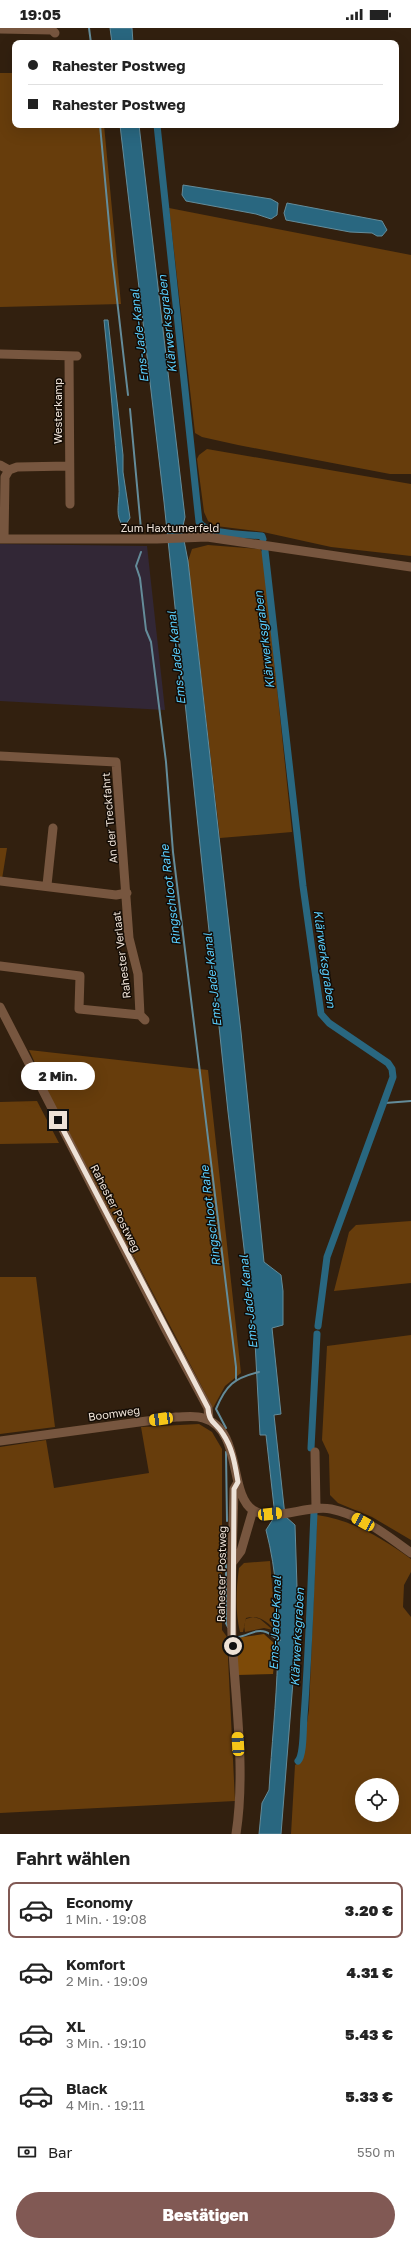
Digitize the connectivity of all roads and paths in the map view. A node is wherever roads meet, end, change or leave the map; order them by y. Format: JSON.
{"nodes":[{"id":1,"x":0,"y":28,"type":"edge"},
{"id":2,"x":55,"y":32,"type":"dead end"},
{"id":3,"x":0,"y":354,"type":"edge"},
{"id":4,"x":0,"y":465,"type":"edge"},
{"id":5,"x":69,"y":466,"type":"junction"},
{"id":6,"x":9,"y":470,"type":"junction"},
{"id":7,"x":70,"y":504,"type":"dead end"},
{"id":8,"x":2,"y":539,"type":"edge"},
{"id":9,"x":411,"y":567,"type":"edge"},
{"id":10,"x":0,"y":756,"type":"edge"},
{"id":11,"x":53,"y":828,"type":"dead end"},
{"id":12,"x":0,"y":881,"type":"edge"},
{"id":13,"x":47,"y":885,"type":"junction"},
{"id":14,"x":127,"y":893,"type":"junction"},
{"id":15,"x":0,"y":966,"type":"edge"},
{"id":16,"x":0,"y":1007,"type":"edge"},
{"id":17,"x":209,"y":1420,"type":"junction"},
{"id":18,"x":0,"y":1441,"type":"edge"},
{"id":19,"x":315,"y":1452,"type":"dead end"},
{"id":20,"x":238,"y":1482,"type":"junction"},
{"id":21,"x":316,"y":1508,"type":"junction"},
{"id":22,"x":253,"y":1510,"type":"junction"},
{"id":23,"x":411,"y":1553,"type":"edge"},
{"id":24,"x":232,"y":1563,"type":"junction"},
{"id":25,"x":236,"y":1834,"type":"edge"}],
"edges":[{"from":1,"to":2,"type":"street"},
{"from":3,"to":5,"type":"street","name":"Westerkamp"},
{"from":4,"to":6,"type":"street"},
{"from":5,"to":6,"type":"street"},
{"from":5,"to":7,"type":"street","name":"Westerkamp"},
{"from":6,"to":8,"type":"street"},
{"from":8,"to":9,"type":"street","name":"Zum Haxtumerfeld"},
{"from":10,"to":14,"type":"street","name":"An der Treckfahrt"},
{"from":11,"to":13,"type":"street"},
{"from":12,"to":13,"type":"street"},
{"from":13,"to":14,"type":"street"},
{"from":14,"to":15,"type":"street","name":"Rahester Verlaat"},
{"from":16,"to":17,"type":"street","name":"Rahester Postweg"},
{"from":17,"to":18,"type":"street","name":"Boomweg"},
{"from":17,"to":20,"type":"street"},
{"from":19,"to":21,"type":"street"},
{"from":20,"to":22,"type":"street"},
{"from":20,"to":24,"type":"street","name":"Rahester Postweg"},
{"from":21,"to":22,"type":"street"},
{"from":21,"to":23,"type":"street"},
{"from":22,"to":24,"type":"street"},
{"from":24,"to":25,"type":"street","name":"Rahester Postweg"}]}
